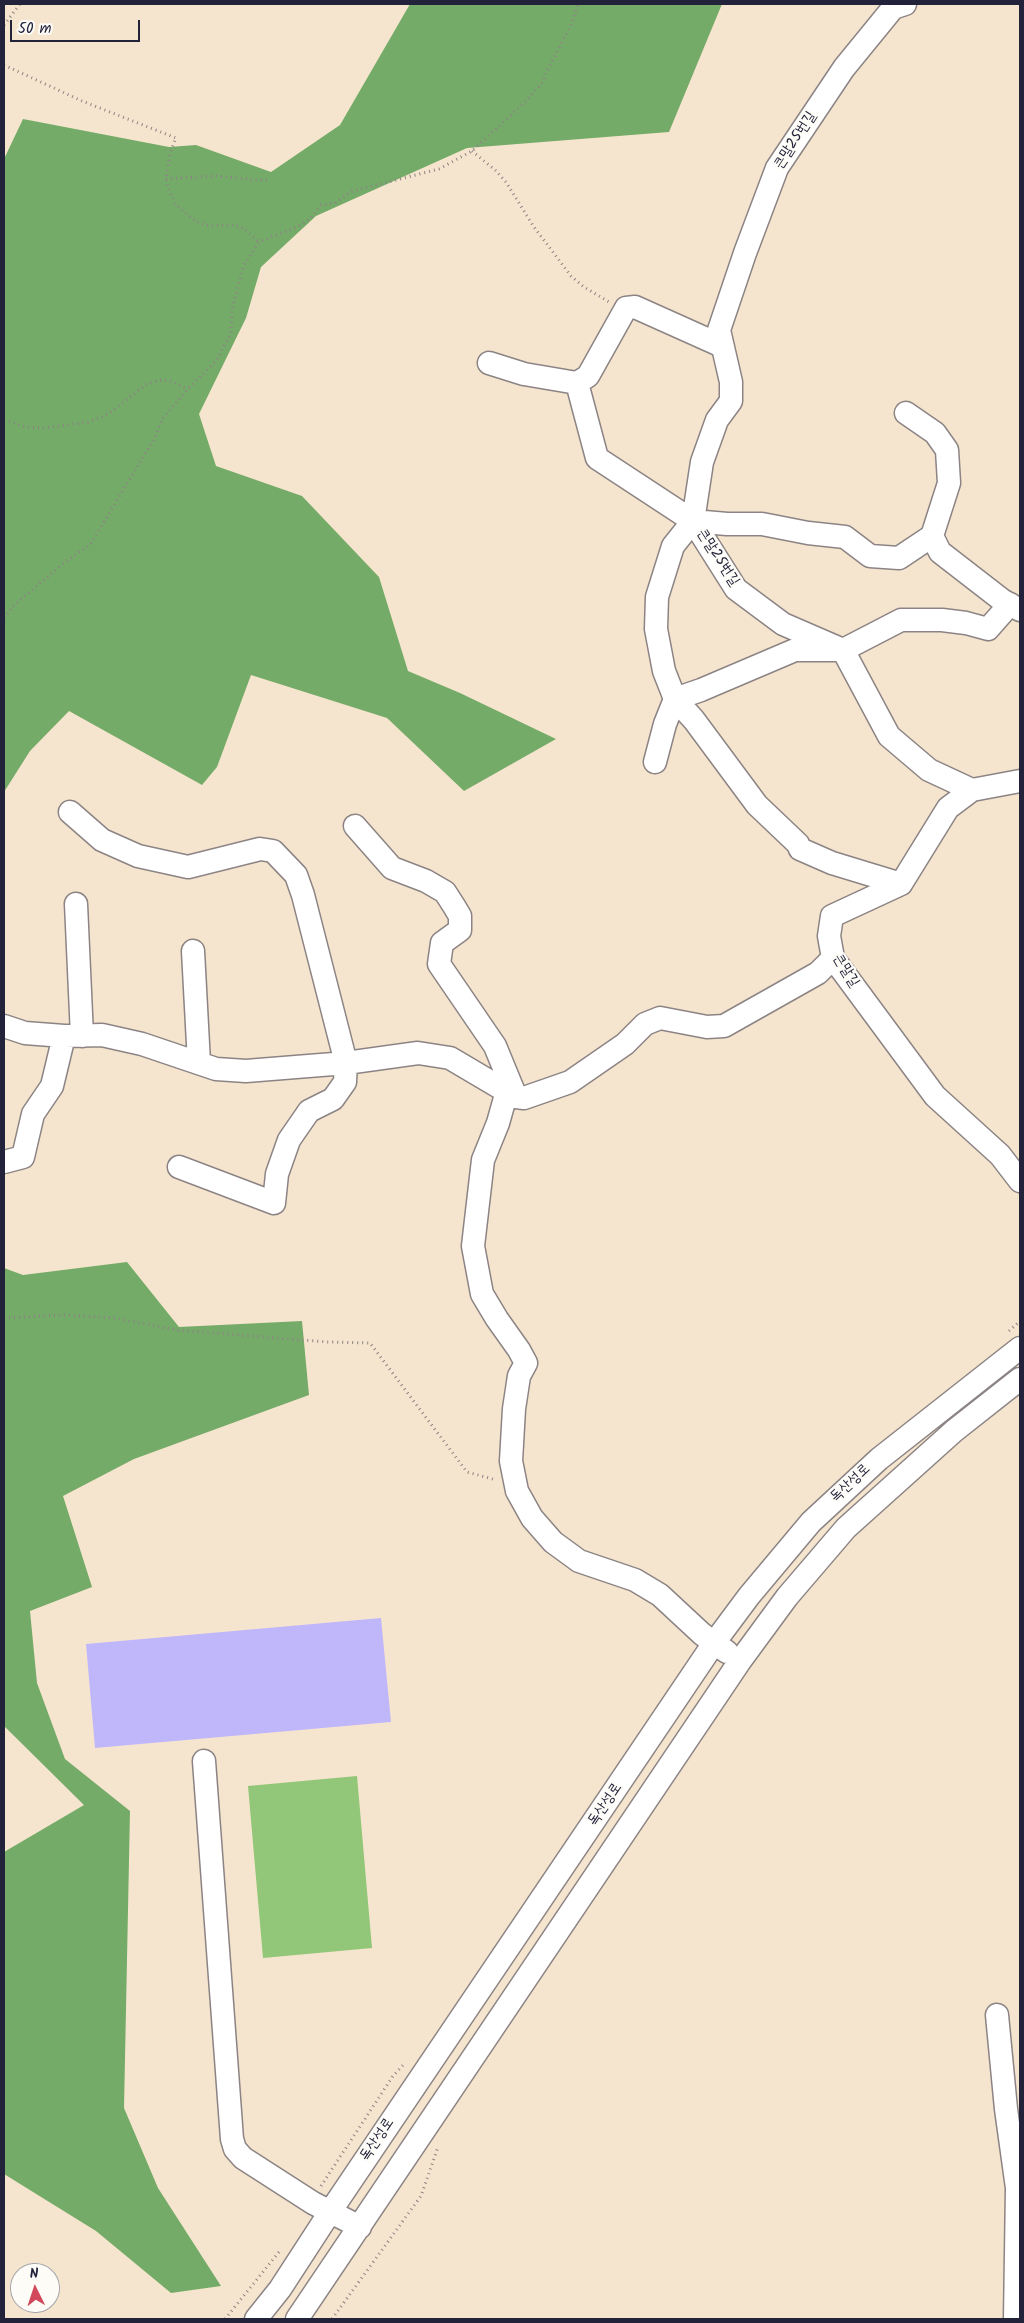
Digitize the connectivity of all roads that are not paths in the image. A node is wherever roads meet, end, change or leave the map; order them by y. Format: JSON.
{"nodes":[{"id":1,"x":905,"y":4,"type":"edge"},
{"id":2,"x":722,"y":346,"type":"junction"},
{"id":3,"x":489,"y":363,"type":"dead end"},
{"id":4,"x":577,"y":383,"type":"junction"},
{"id":5,"x":906,"y":413,"type":"dead end"},
{"id":6,"x":693,"y":521,"type":"junction"},
{"id":7,"x":932,"y":536,"type":"junction"},
{"id":8,"x":1015,"y":607,"type":"edge"},
{"id":9,"x":842,"y":650,"type":"junction"},
{"id":10,"x":676,"y":699,"type":"junction"},
{"id":11,"x":656,"y":762,"type":"dead end"},
{"id":12,"x":1020,"y":781,"type":"edge"},
{"id":13,"x":972,"y":790,"type":"junction"},
{"id":14,"x":70,"y":812,"type":"dead end"},
{"id":15,"x":355,"y":826,"type":"dead end"},
{"id":16,"x":901,"y":884,"type":"junction"},
{"id":17,"x":76,"y":904,"type":"dead end"},
{"id":18,"x":192,"y":951,"type":"dead end"},
{"id":19,"x":833,"y":958,"type":"junction"},
{"id":20,"x":4,"y":1026,"type":"edge"},
{"id":21,"x":73,"y":1036,"type":"junction"},
{"id":22,"x":198,"y":1063,"type":"junction"},
{"id":23,"x":346,"y":1063,"type":"junction"},
{"id":24,"x":512,"y":1094,"type":"junction"},
{"id":25,"x":4,"y":1162,"type":"edge"},
{"id":26,"x":179,"y":1167,"type":"dead end"},
{"id":27,"x":1020,"y":1181,"type":"edge"},
{"id":28,"x":1020,"y":1348,"type":"edge"},
{"id":29,"x":1020,"y":1379,"type":"edge"},
{"id":30,"x":714,"y":1643,"type":"junction"},
{"id":31,"x":740,"y":1661,"type":"junction"},
{"id":32,"x":204,"y":1761,"type":"dead end"},
{"id":33,"x":997,"y":2015,"type":"dead end"},
{"id":34,"x":330,"y":2212,"type":"junction"},
{"id":35,"x":360,"y":2227,"type":"junction"},
{"id":36,"x":256,"y":2319,"type":"edge"},
{"id":37,"x":297,"y":2319,"type":"edge"},
{"id":38,"x":1016,"y":2319,"type":"edge"}],
"edges":[{"from":1,"to":2,"type":"street","name":"큰말25번길"},
{"from":2,"to":4,"type":"street"},
{"from":2,"to":6,"type":"street","name":"큰말25번길"},
{"from":3,"to":4,"type":"street"},
{"from":4,"to":6,"type":"street"},
{"from":5,"to":7,"type":"street"},
{"from":6,"to":7,"type":"street"},
{"from":6,"to":9,"type":"street","name":"큰말25번길"},
{"from":6,"to":10,"type":"street"},
{"from":7,"to":8,"type":"street"},
{"from":8,"to":9,"type":"street"},
{"from":9,"to":10,"type":"street"},
{"from":9,"to":13,"type":"street"},
{"from":10,"to":11,"type":"street"},
{"from":10,"to":16,"type":"street"},
{"from":12,"to":13,"type":"street"},
{"from":13,"to":16,"type":"street"},
{"from":14,"to":23,"type":"street"},
{"from":15,"to":24,"type":"street"},
{"from":16,"to":19,"type":"street","name":"큰말길"},
{"from":17,"to":21,"type":"street"},
{"from":18,"to":22,"type":"street"},
{"from":19,"to":24,"type":"street"},
{"from":19,"to":27,"type":"street","name":"큰말길"},
{"from":20,"to":21,"type":"street"},
{"from":21,"to":22,"type":"street"},
{"from":21,"to":25,"type":"street"},
{"from":22,"to":23,"type":"street"},
{"from":23,"to":24,"type":"street"},
{"from":23,"to":26,"type":"street"},
{"from":24,"to":30,"type":"street"},
{"from":28,"to":30,"type":"street","name":"독산성로"},
{"from":29,"to":31,"type":"street","name":"독산성로"},
{"from":30,"to":31,"type":"street"},
{"from":30,"to":34,"type":"street","name":"독산성로"},
{"from":31,"to":35,"type":"street","name":"독산성로"},
{"from":32,"to":34,"type":"street"},
{"from":33,"to":38,"type":"street"},
{"from":34,"to":35,"type":"street"},
{"from":34,"to":36,"type":"street","name":"독산성로"},
{"from":35,"to":37,"type":"street","name":"독산성로"}]}
